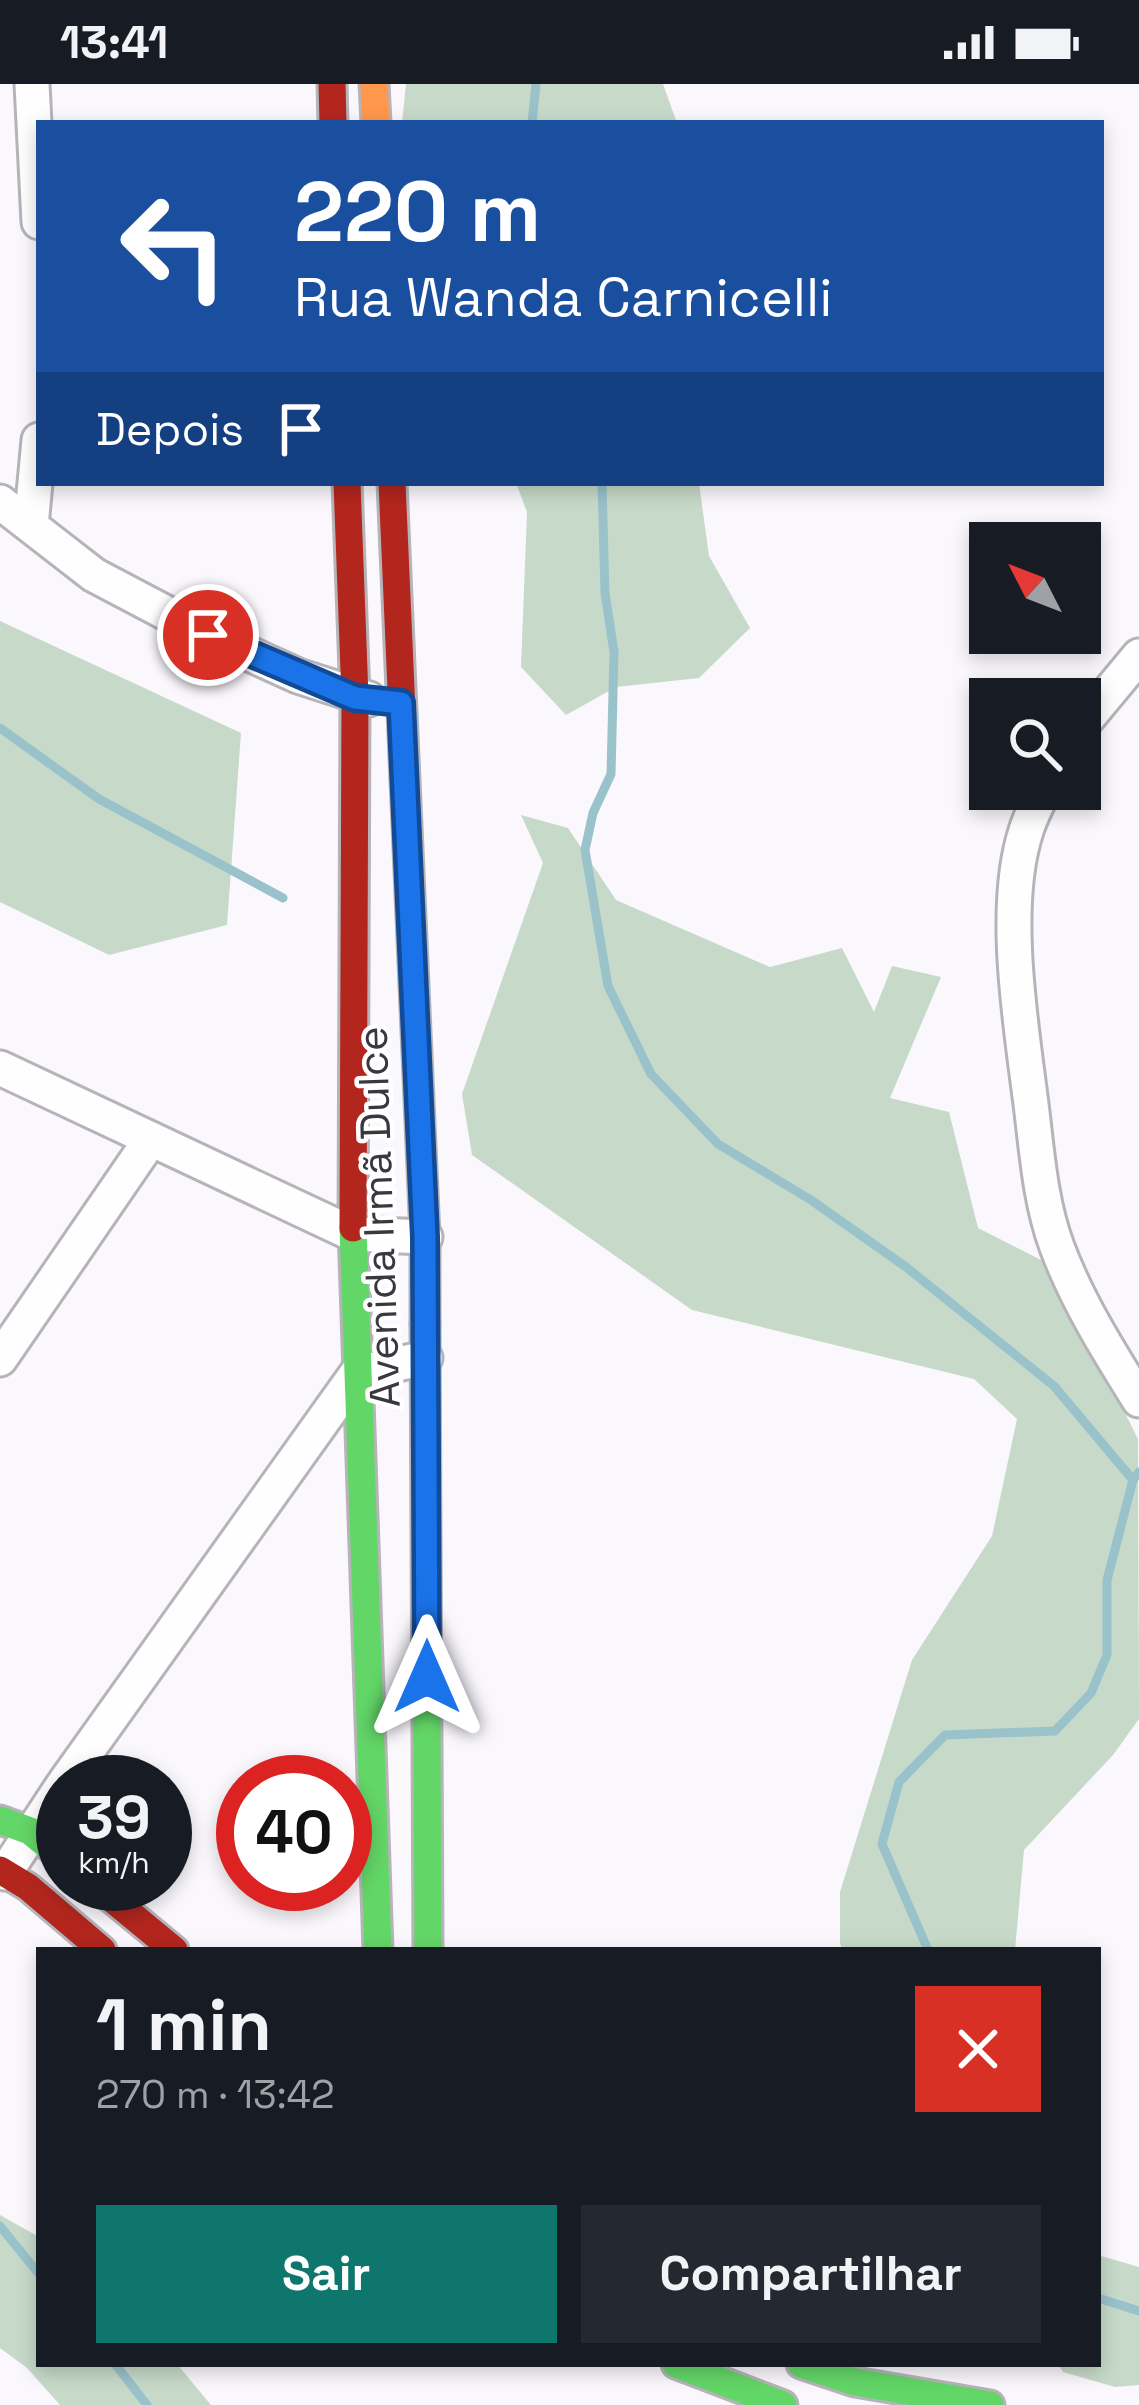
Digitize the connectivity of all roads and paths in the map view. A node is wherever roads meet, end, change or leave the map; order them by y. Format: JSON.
{"nodes":[{"id":1,"x":32,"y":84,"type":"edge"},
{"id":2,"x":332,"y":84,"type":"edge"},
{"id":3,"x":374,"y":84,"type":"edge"},
{"id":4,"x":333,"y":120,"type":"edge"},
{"id":5,"x":376,"y":120,"type":"edge"},
{"id":6,"x":36,"y":163,"type":"edge"},
{"id":7,"x":36,"y":472,"type":"edge"},
{"id":8,"x":347,"y":486,"type":"edge"},
{"id":9,"x":392,"y":486,"type":"edge"},
{"id":10,"x":0,"y":502,"type":"edge"},
{"id":11,"x":31,"y":526,"type":"junction"},
{"id":12,"x":1139,"y":656,"type":"edge"},
{"id":13,"x":355,"y":698,"type":"junction"},
{"id":14,"x":1101,"y":702,"type":"edge"},
{"id":15,"x":401,"y":703,"type":"junction"},
{"id":16,"x":1035,"y":810,"type":"edge"},
{"id":17,"x":0,"y":1068,"type":"edge"},
{"id":18,"x":151,"y":1139,"type":"junction"},
{"id":19,"x":353,"y":1234,"type":"junction"},
{"id":20,"x":425,"y":1237,"type":"junction"},
{"id":21,"x":425,"y":1358,"type":"junction"},
{"id":22,"x":0,"y":1359,"type":"edge"},
{"id":23,"x":357,"y":1373,"type":"junction"},
{"id":24,"x":1139,"y":1400,"type":"edge"},
{"id":25,"x":84,"y":1755,"type":"edge"},
{"id":26,"x":15,"y":1825,"type":"edge"},
{"id":27,"x":3,"y":1872,"type":"edge"},
{"id":28,"x":127,"y":1911,"type":"edge"},
{"id":29,"x":99,"y":1947,"type":"edge"},
{"id":30,"x":170,"y":1947,"type":"edge"},
{"id":31,"x":378,"y":1947,"type":"edge"},
{"id":32,"x":428,"y":1947,"type":"edge"},
{"id":33,"x":684,"y":2367,"type":"edge"},
{"id":34,"x":810,"y":2367,"type":"edge"},
{"id":35,"x":783,"y":2405,"type":"edge"},
{"id":36,"x":990,"y":2405,"type":"edge"}],
"edges":[{"from":1,"to":6,"type":"street"},
{"from":2,"to":4,"type":"street"},
{"from":3,"to":5,"type":"street"},
{"from":7,"to":11,"type":"street"},
{"from":8,"to":13,"type":"street","name":"Avenida Irmã Dulce"},
{"from":9,"to":15,"type":"street","name":"Avenida Irmã Dulce"},
{"from":10,"to":11,"type":"street"},
{"from":11,"to":13,"type":"street"},
{"from":12,"to":14,"type":"street"},
{"from":13,"to":15,"type":"street"},
{"from":13,"to":19,"type":"street","name":"Avenida Irmã Dulce"},
{"from":15,"to":20,"type":"street","name":"Avenida Irmã Dulce"},
{"from":16,"to":24,"type":"street"},
{"from":17,"to":18,"type":"street"},
{"from":18,"to":19,"type":"street"},
{"from":18,"to":22,"type":"street"},
{"from":19,"to":20,"type":"street"},
{"from":19,"to":23,"type":"street","name":"Avenida Irmã Dulce"},
{"from":20,"to":21,"type":"street","name":"Avenida Irmã Dulce"},
{"from":21,"to":23,"type":"street"},
{"from":21,"to":32,"type":"street","name":"Avenida Irmã Dulce"},
{"from":23,"to":25,"type":"street"},
{"from":23,"to":31,"type":"street","name":"Avenida Irmã Dulce"},
{"from":26,"to":27,"type":"street"},
{"from":27,"to":29,"type":"street"},
{"from":28,"to":30,"type":"street"},
{"from":33,"to":35,"type":"street"},
{"from":34,"to":36,"type":"street"}]}
